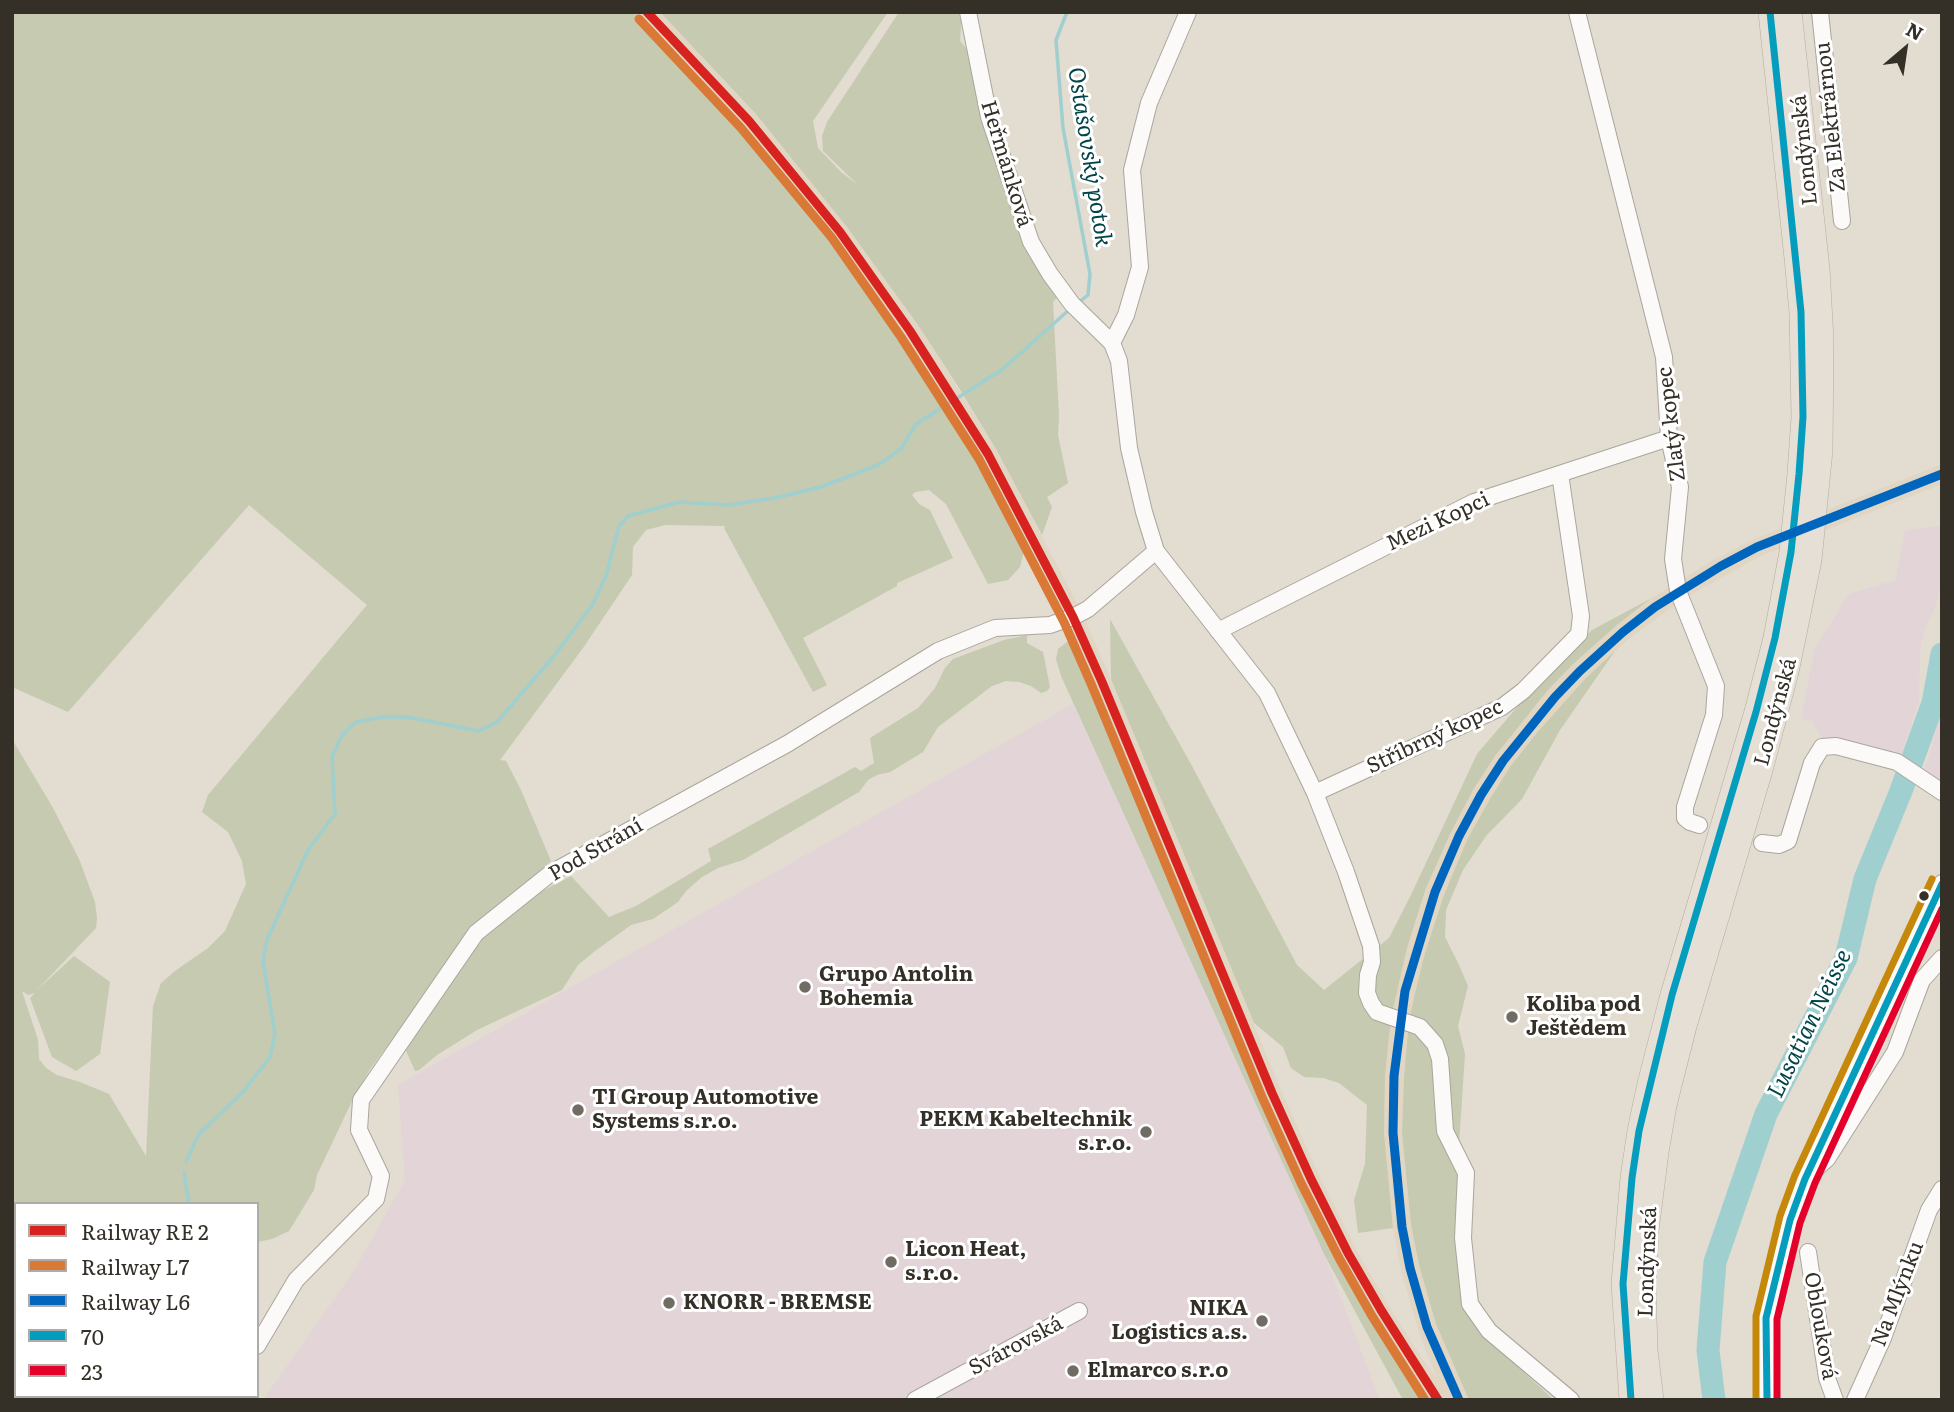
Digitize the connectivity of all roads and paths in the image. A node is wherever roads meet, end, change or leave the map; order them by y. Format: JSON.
{"nodes":[{"id":1,"x":968,"y":12,"type":"edge"},
{"id":2,"x":1188,"y":12,"type":"edge"},
{"id":3,"x":1577,"y":12,"type":"edge"},
{"id":4,"x":1770,"y":12,"type":"edge"},
{"id":5,"x":1790,"y":12,"type":"edge"},
{"id":6,"x":1819,"y":12,"type":"edge"},
{"id":7,"x":1842,"y":221,"type":"dead end"},
{"id":8,"x":1112,"y":343,"type":"junction"},
{"id":9,"x":1669,"y":438,"type":"junction"},
{"id":10,"x":1560,"y":474,"type":"junction"},
{"id":11,"x":1156,"y":551,"type":"junction"},
{"id":12,"x":1218,"y":631,"type":"junction"},
{"id":13,"x":1942,"y":792,"type":"edge"},
{"id":14,"x":1315,"y":793,"type":"junction"},
{"id":15,"x":1699,"y":825,"type":"dead end"},
{"id":16,"x":1762,"y":843,"type":"dead end"},
{"id":17,"x":1942,"y":883,"type":"edge"},
{"id":18,"x":1942,"y":958,"type":"edge"},
{"id":19,"x":1805,"y":1179,"type":"junction"},
{"id":20,"x":1942,"y":1189,"type":"edge"},
{"id":21,"x":1808,"y":1252,"type":"dead end"},
{"id":22,"x":1079,"y":1311,"type":"dead end"},
{"id":23,"x":259,"y":1343,"type":"edge"},
{"id":24,"x":915,"y":1400,"type":"edge"},
{"id":25,"x":1571,"y":1400,"type":"edge"},
{"id":26,"x":1631,"y":1400,"type":"edge"},
{"id":27,"x":1652,"y":1400,"type":"edge"},
{"id":28,"x":1767,"y":1400,"type":"edge"},
{"id":29,"x":1835,"y":1400,"type":"edge"},
{"id":30,"x":1855,"y":1400,"type":"edge"}],
"edges":[{"from":1,"to":8,"type":"street","name":"Heřmánková"},
{"from":2,"to":8,"type":"street"},
{"from":3,"to":9,"type":"street","name":"Zlatý kopec"},
{"from":4,"to":26,"type":"highway","name":"Londýnská"},
{"from":5,"to":27,"type":"highway","name":"Londýnská"},
{"from":6,"to":7,"type":"street","name":"Za Elektrárnou"},
{"from":8,"to":11,"type":"street"},
{"from":9,"to":10,"type":"street","name":"Mezi Kopci"},
{"from":9,"to":15,"type":"street","name":"Zlatý kopec"},
{"from":10,"to":12,"type":"street","name":"Mezi Kopci"},
{"from":10,"to":14,"type":"street","name":"Stříbrný kopec"},
{"from":11,"to":12,"type":"street"},
{"from":11,"to":23,"type":"street","name":"Pod Strání"},
{"from":12,"to":14,"type":"street"},
{"from":13,"to":16,"type":"street"},
{"from":14,"to":25,"type":"street"},
{"from":17,"to":19,"type":"street"},
{"from":18,"to":19,"type":"street"},
{"from":19,"to":28,"type":"street"},
{"from":20,"to":30,"type":"street","name":"Na Mlýnku"},
{"from":21,"to":29,"type":"street","name":"Oblouková"},
{"from":22,"to":24,"type":"street","name":"Svárovská"}]}
